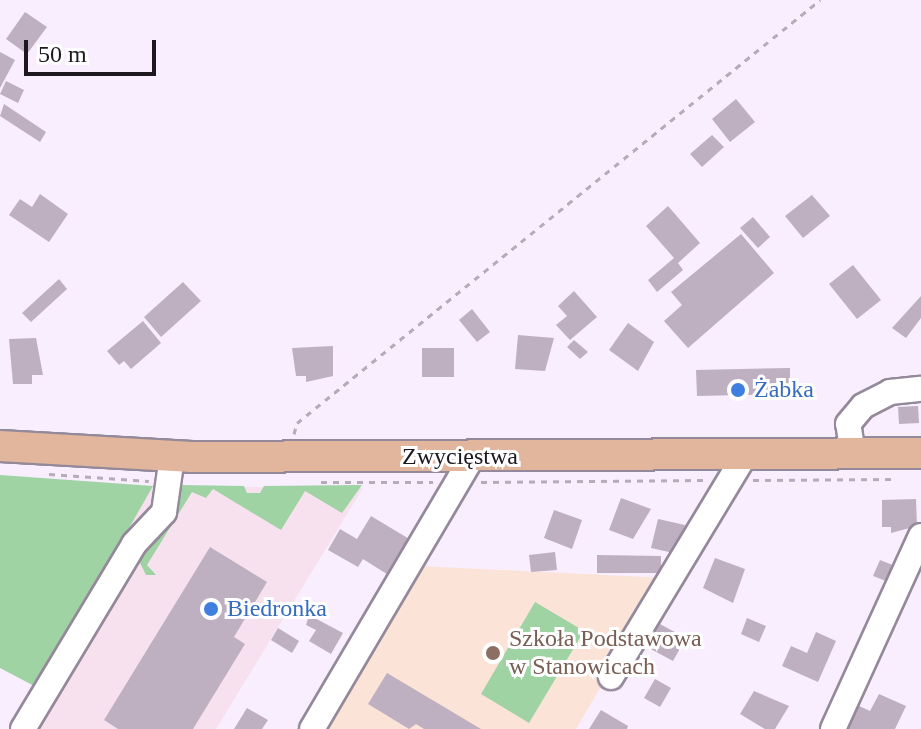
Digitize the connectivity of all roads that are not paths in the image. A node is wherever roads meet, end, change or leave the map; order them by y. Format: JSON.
{"nodes":[{"id":1,"x":921,"y":389,"type":"edge"},
{"id":2,"x":0,"y":446,"type":"edge"},
{"id":3,"x":921,"y":453,"type":"edge"},
{"id":4,"x":853,"y":454,"type":"junction"},
{"id":5,"x":745,"y":455,"type":"junction"},
{"id":6,"x":172,"y":457,"type":"junction"},
{"id":7,"x":472,"y":457,"type":"junction"},
{"id":8,"x":921,"y":536,"type":"edge"},
{"id":9,"x":611,"y":677,"type":"dead end"},
{"id":10,"x":23,"y":729,"type":"edge"},
{"id":11,"x":312,"y":729,"type":"edge"},
{"id":12,"x":833,"y":729,"type":"edge"}],
"edges":[{"from":1,"to":4,"type":"street"},
{"from":2,"to":6,"type":"main road","name":"Zwycięstwa"},
{"from":3,"to":4,"type":"main road","name":"Zwycięstwa"},
{"from":4,"to":5,"type":"main road","name":"Zwycięstwa"},
{"from":5,"to":7,"type":"main road","name":"Zwycięstwa"},
{"from":5,"to":9,"type":"street"},
{"from":6,"to":7,"type":"main road","name":"Zwycięstwa"},
{"from":6,"to":10,"type":"street"},
{"from":7,"to":11,"type":"street"},
{"from":8,"to":12,"type":"street"}]}
